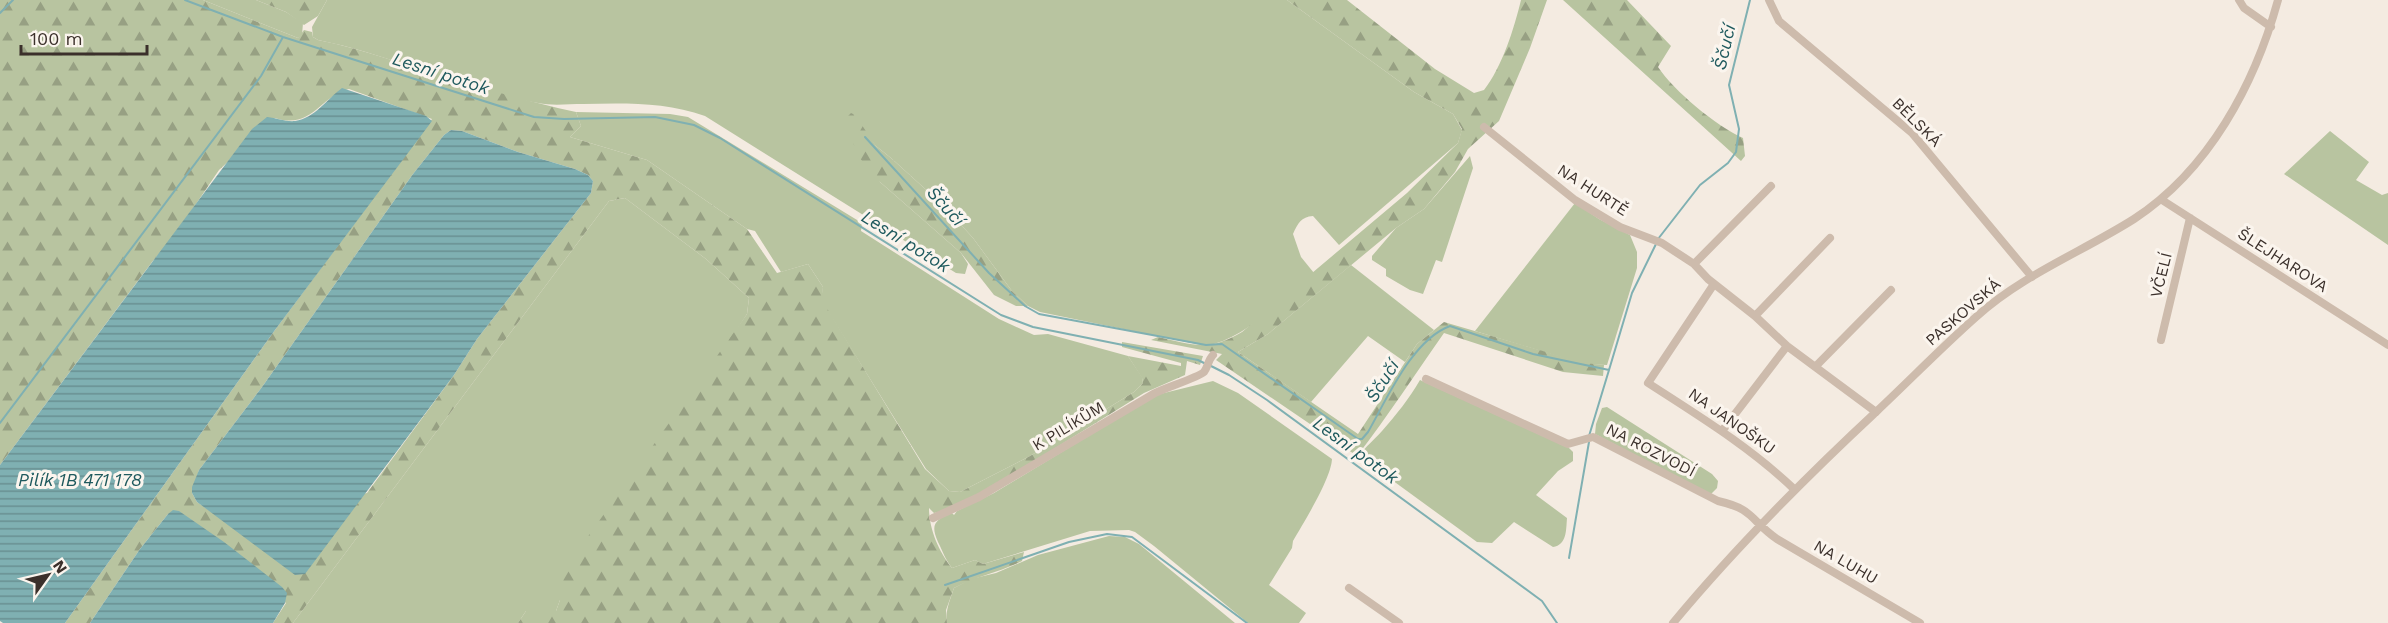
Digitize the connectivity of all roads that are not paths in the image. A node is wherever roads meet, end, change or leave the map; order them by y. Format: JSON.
{"nodes":[{"id":1,"x":1768,"y":0,"type":"edge"},
{"id":2,"x":2239,"y":0,"type":"edge"},
{"id":3,"x":2278,"y":0,"type":"edge"},
{"id":4,"x":2271,"y":27,"type":"junction"},
{"id":5,"x":1484,"y":127,"type":"dead end"},
{"id":6,"x":1771,"y":186,"type":"dead end"},
{"id":7,"x":2162,"y":200,"type":"junction"},
{"id":8,"x":2190,"y":218,"type":"junction"},
{"id":9,"x":1830,"y":238,"type":"dead end"},
{"id":10,"x":1694,"y":264,"type":"junction"},
{"id":11,"x":2032,"y":277,"type":"junction"},
{"id":12,"x":1714,"y":284,"type":"junction"},
{"id":13,"x":1891,"y":290,"type":"dead end"},
{"id":14,"x":1755,"y":316,"type":"junction"},
{"id":15,"x":2161,"y":340,"type":"dead end"},
{"id":16,"x":2388,"y":345,"type":"edge"},
{"id":17,"x":1787,"y":346,"type":"junction"},
{"id":18,"x":1211,"y":357,"type":"dead end"},
{"id":19,"x":1815,"y":367,"type":"junction"},
{"id":20,"x":1426,"y":379,"type":"dead end"},
{"id":21,"x":1876,"y":412,"type":"junction"},
{"id":22,"x":1722,"y":431,"type":"junction"},
{"id":23,"x":1794,"y":489,"type":"junction"},
{"id":24,"x":933,"y":518,"type":"dead end"},
{"id":25,"x":1760,"y":524,"type":"junction"},
{"id":26,"x":1349,"y":588,"type":"dead end"},
{"id":27,"x":1399,"y":623,"type":"edge"},
{"id":28,"x":1673,"y":623,"type":"edge"},
{"id":29,"x":1920,"y":623,"type":"edge"}],
"edges":[{"from":1,"to":11,"type":"street","name":"BĚLSKÁ"},
{"from":2,"to":4,"type":"street"},
{"from":3,"to":4,"type":"street","name":"PASKOVSKÁ"},
{"from":4,"to":7,"type":"street","name":"PASKOVSKÁ"},
{"from":5,"to":10,"type":"street","name":"NA HURTĚ"},
{"from":6,"to":10,"type":"street"},
{"from":7,"to":8,"type":"street","name":"ŠLEJHAROVA"},
{"from":7,"to":11,"type":"street","name":"PASKOVSKÁ"},
{"from":8,"to":15,"type":"street","name":"VČELÍ"},
{"from":8,"to":16,"type":"street","name":"ŠLEJHAROVA"},
{"from":9,"to":14,"type":"street"},
{"from":10,"to":12,"type":"street","name":"NA HURTĚ"},
{"from":11,"to":21,"type":"street","name":"PASKOVSKÁ"},
{"from":12,"to":14,"type":"street","name":"NA HURTĚ"},
{"from":12,"to":22,"type":"street","name":"NA JANOŠKU"},
{"from":13,"to":19,"type":"street"},
{"from":14,"to":17,"type":"street","name":"NA HURTĚ"},
{"from":17,"to":19,"type":"street","name":"NA HURTĚ"},
{"from":17,"to":22,"type":"street"},
{"from":18,"to":24,"type":"street","name":"K PILÍKŮM"},
{"from":19,"to":21,"type":"street","name":"NA HURTĚ"},
{"from":20,"to":25,"type":"street","name":"NA ROZVODÍ"},
{"from":21,"to":23,"type":"street","name":"PASKOVSKÁ"},
{"from":22,"to":23,"type":"street","name":"NA JANOŠKU"},
{"from":23,"to":25,"type":"street","name":"PASKOVSKÁ"},
{"from":25,"to":28,"type":"street","name":"PASKOVSKÁ"},
{"from":25,"to":29,"type":"street","name":"NA LUHU"},
{"from":26,"to":27,"type":"street"}]}
